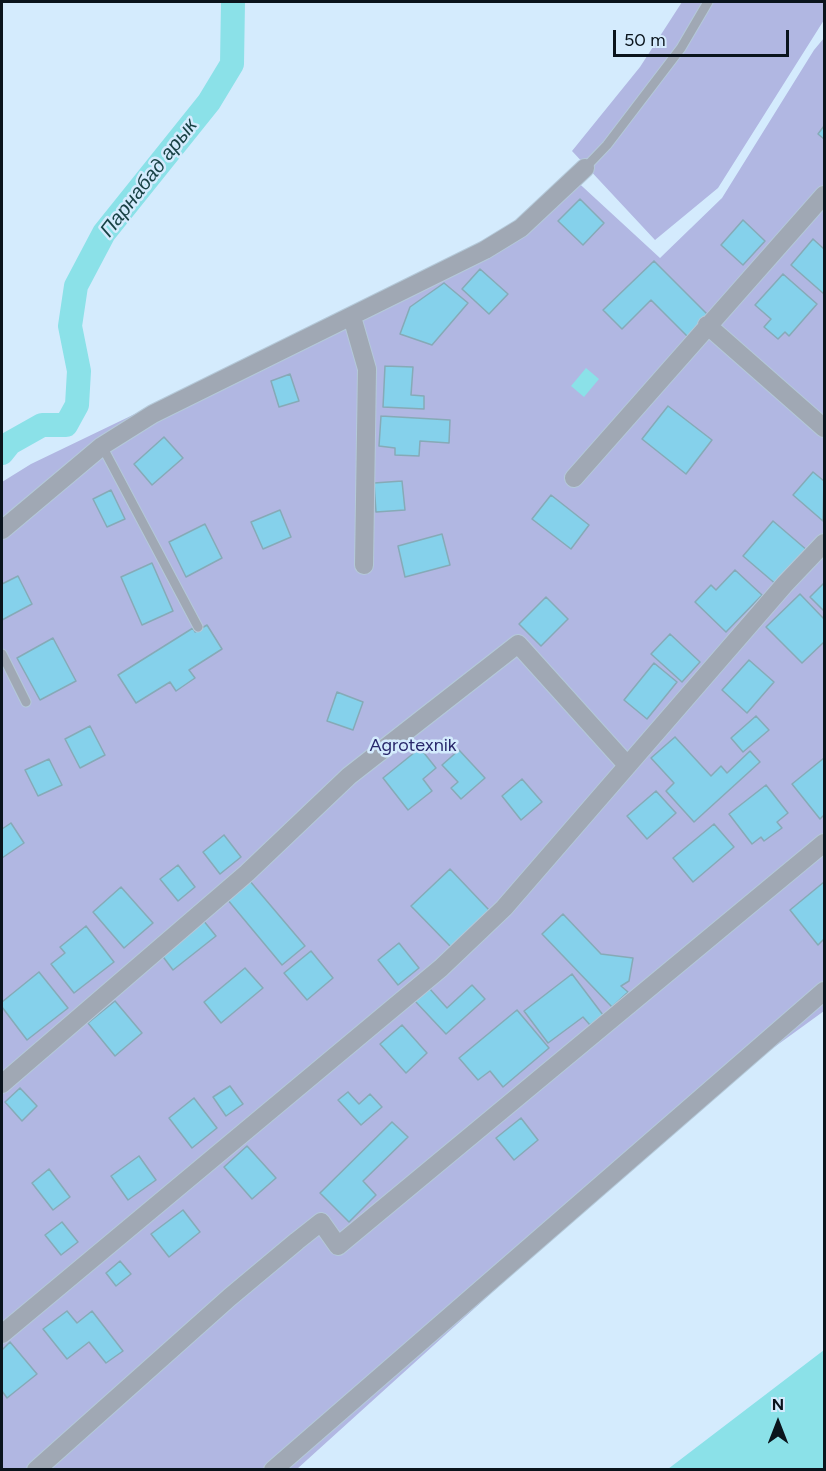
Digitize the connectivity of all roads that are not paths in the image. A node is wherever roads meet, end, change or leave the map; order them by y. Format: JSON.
{"nodes":[{"id":1,"x":708,"y":2,"type":"edge"},
{"id":2,"x":585,"y":168,"type":"joint"},
{"id":3,"x":825,"y":195,"type":"edge"},
{"id":4,"x":352,"y":316,"type":"junction"},
{"id":5,"x":707,"y":326,"type":"junction"},
{"id":6,"x":825,"y":428,"type":"edge"},
{"id":7,"x":102,"y":446,"type":"junction"},
{"id":8,"x":574,"y":478,"type":"dead end"},
{"id":9,"x":2,"y":530,"type":"edge"},
{"id":10,"x":825,"y":543,"type":"edge"},
{"id":11,"x":364,"y":565,"type":"dead end"},
{"id":12,"x":198,"y":627,"type":"dead end"},
{"id":13,"x":2,"y":654,"type":"edge"},
{"id":14,"x":26,"y":702,"type":"dead end"},
{"id":15,"x":627,"y":765,"type":"junction"},
{"id":16,"x":825,"y":843,"type":"edge"},
{"id":17,"x":825,"y":991,"type":"edge"},
{"id":18,"x":2,"y":1084,"type":"edge"},
{"id":19,"x":2,"y":1334,"type":"edge"},
{"id":20,"x":36,"y":1470,"type":"edge"},
{"id":21,"x":273,"y":1470,"type":"edge"}],
"edges":[{"from":1,"to":2,"type":"lane"},
{"from":2,"to":4,"type":"street"},
{"from":3,"to":5,"type":"street"},
{"from":4,"to":7,"type":"street"},
{"from":4,"to":11,"type":"street"},
{"from":5,"to":6,"type":"street"},
{"from":5,"to":8,"type":"street"},
{"from":7,"to":9,"type":"street"},
{"from":7,"to":12,"type":"lane"},
{"from":10,"to":15,"type":"street"},
{"from":13,"to":14,"type":"lane"},
{"from":15,"to":18,"type":"street"},
{"from":15,"to":19,"type":"street"},
{"from":16,"to":20,"type":"street"},
{"from":17,"to":21,"type":"street"}]}
